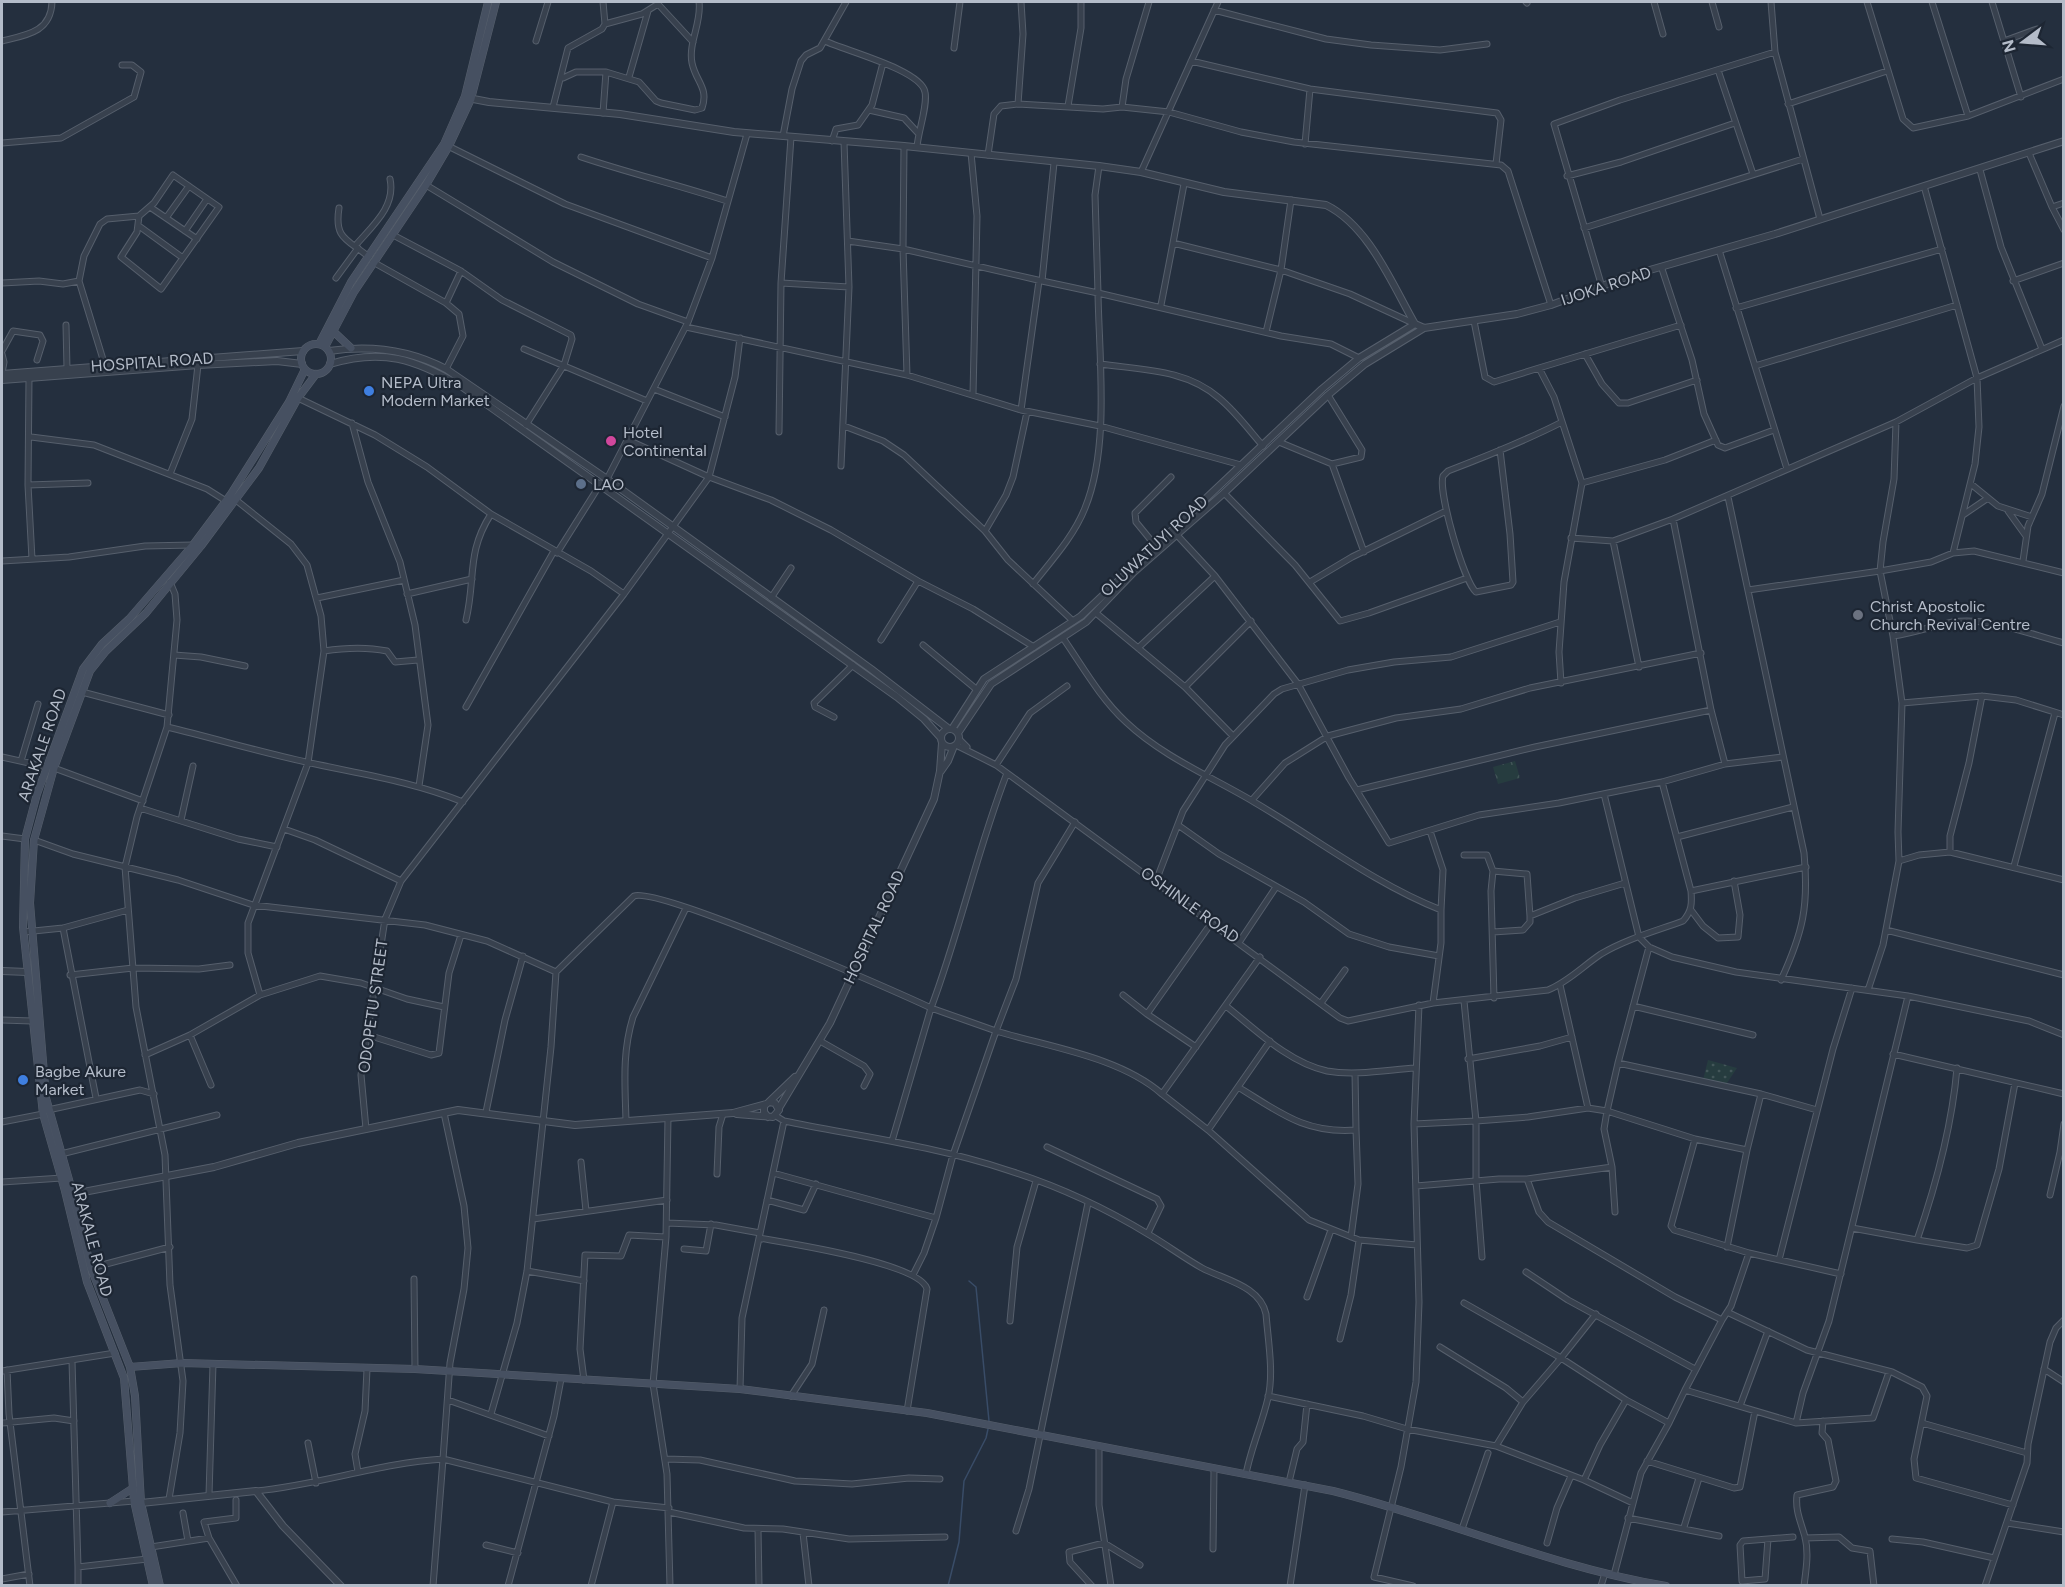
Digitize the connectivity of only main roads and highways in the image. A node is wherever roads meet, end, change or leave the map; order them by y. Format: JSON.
{"nodes":[{"id":1,"x":489,"y":2,"type":"edge"},
{"id":2,"x":496,"y":2,"type":"edge"},
{"id":3,"x":468,"y":98,"type":"junction"},
{"id":4,"x":447,"y":145,"type":"junction"},
{"id":5,"x":371,"y":260,"type":"junction"},
{"id":6,"x":333,"y":331,"type":"junction"},
{"id":7,"x":324,"y":347,"type":"junction"},
{"id":8,"x":351,"y":348,"type":"road end"},
{"id":9,"x":304,"y":366,"type":"junction"},
{"id":10,"x":316,"y":374,"type":"junction"},
{"id":11,"x":168,"y":579,"type":"junction"},
{"id":12,"x":51,"y":768,"type":"junction"},
{"id":13,"x":28,"y":932,"type":"junction"},
{"id":14,"x":45,"y":1112,"type":"junction"},
{"id":15,"x":102,"y":1310,"type":"junction"},
{"id":16,"x":130,"y":1367,"type":"junction"},
{"id":17,"x":133,"y":1431,"type":"junction"},
{"id":18,"x":133,"y":1488,"type":"junction"},
{"id":19,"x":138,"y":1502,"type":"junction"},
{"id":20,"x":110,"y":1503,"type":"road end"},
{"id":21,"x":153,"y":1586,"type":"edge"},
{"id":22,"x":160,"y":1586,"type":"edge"},
{"id":23,"x":1666,"y":1586,"type":"edge"}],
"edges":[{"from":1,"to":3,"type":"main road"},
{"from":2,"to":3,"type":"main road"},
{"from":3,"to":4,"type":"main road"},
{"from":4,"to":5,"type":"main road"},
{"from":4,"to":5,"type":"main road"},
{"from":5,"to":6,"type":"main road"},
{"from":5,"to":7,"type":"main road"},
{"from":6,"to":7,"type":"main road"},
{"from":6,"to":8,"type":"main road"},
{"from":7,"to":9,"type":"main road"},
{"from":7,"to":10,"type":"main road"},
{"from":9,"to":10,"type":"main road"},
{"from":9,"to":11,"type":"main road","name":"ARAKALE ROAD"},
{"from":10,"to":11,"type":"main road","name":"ARAKALE ROAD"},
{"from":11,"to":12,"type":"main road","name":"ARAKALE ROAD"},
{"from":11,"to":12,"type":"main road","name":"ARAKALE ROAD"},
{"from":12,"to":13,"type":"main road","name":"ARAKALE ROAD"},
{"from":12,"to":13,"type":"main road","name":"ARAKALE ROAD"},
{"from":13,"to":14,"type":"main road","name":"ARAKALE ROAD"},
{"from":13,"to":14,"type":"main road","name":"ARAKALE ROAD"},
{"from":14,"to":15,"type":"main road","name":"ARAKALE ROAD"},
{"from":14,"to":15,"type":"main road","name":"ARAKALE ROAD"},
{"from":15,"to":16,"type":"main road","name":"ARAKALE ROAD"},
{"from":15,"to":17,"type":"main road","name":"ARAKALE ROAD"},
{"from":16,"to":17,"type":"main road","name":"ARAKALE ROAD"},
{"from":16,"to":23,"type":"main road"},
{"from":17,"to":18,"type":"main road","name":"ARAKALE ROAD"},
{"from":17,"to":19,"type":"main road","name":"ARAKALE ROAD"},
{"from":18,"to":19,"type":"main road","name":"ARAKALE ROAD"},
{"from":18,"to":20,"type":"main road"},
{"from":19,"to":21,"type":"main road","name":"ARAKALE ROAD"},
{"from":19,"to":22,"type":"main road","name":"ARAKALE ROAD"}]}
